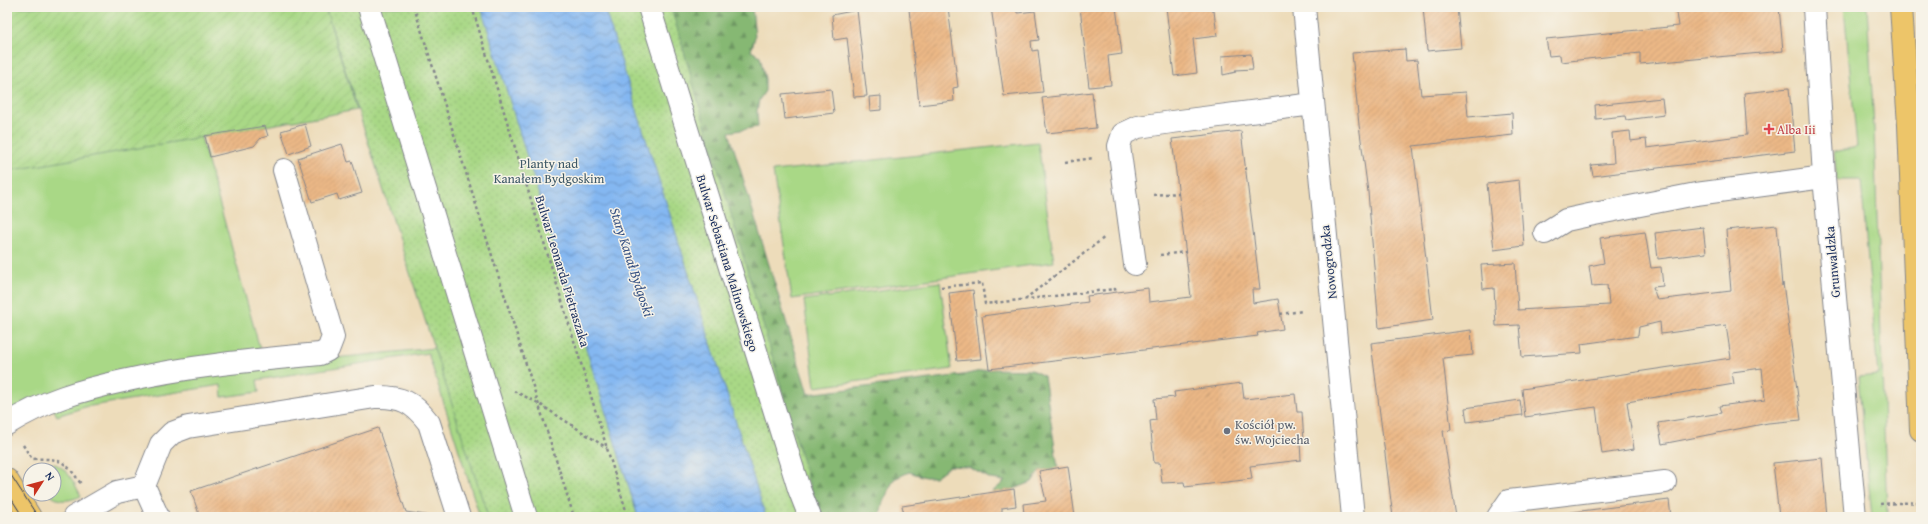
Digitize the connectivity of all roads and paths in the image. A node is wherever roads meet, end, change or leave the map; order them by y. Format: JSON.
{"nodes":[{"id":1,"x":369,"y":7,"type":"edge"},
{"id":2,"x":414,"y":7,"type":"edge"},
{"id":3,"x":472,"y":7,"type":"edge"},
{"id":4,"x":649,"y":7,"type":"edge"},
{"id":5,"x":1304,"y":7,"type":"edge"},
{"id":6,"x":1814,"y":7,"type":"edge"},
{"id":7,"x":1901,"y":7,"type":"edge"},
{"id":8,"x":1313,"y":104,"type":"junction"},
{"id":9,"x":284,"y":170,"type":"dead end"},
{"id":10,"x":1824,"y":177,"type":"junction"},
{"id":11,"x":1129,"y":218,"type":"junction"},
{"id":12,"x":1545,"y":233,"type":"dead end"},
{"id":13,"x":1917,"y":248,"type":"edge"},
{"id":14,"x":1135,"y":264,"type":"dead end"},
{"id":15,"x":941,"y":287,"type":"dead end"},
{"id":16,"x":1116,"y":292,"type":"dead end"},
{"id":17,"x":1024,"y":299,"type":"junction"},
{"id":18,"x":1303,"y":311,"type":"dead end"},
{"id":19,"x":1280,"y":314,"type":"dead end"},
{"id":20,"x":484,"y":376,"type":"junction"},
{"id":21,"x":538,"y":403,"type":"junction"},
{"id":22,"x":7,"y":424,"type":"edge"},
{"id":23,"x":1921,"y":430,"type":"edge"},
{"id":24,"x":607,"y":448,"type":"junction"},
{"id":25,"x":32,"y":459,"type":"dead end"},
{"id":26,"x":7,"y":480,"type":"edge"},
{"id":27,"x":1665,"y":482,"type":"dead end"},
{"id":28,"x":144,"y":486,"type":"junction"},
{"id":29,"x":1921,"y":502,"type":"edge"},
{"id":30,"x":83,"y":511,"type":"edge"},
{"id":31,"x":1854,"y":511,"type":"edge"},
{"id":32,"x":30,"y":517,"type":"edge"},
{"id":33,"x":158,"y":517,"type":"edge"},
{"id":34,"x":459,"y":517,"type":"edge"},
{"id":35,"x":526,"y":517,"type":"edge"},
{"id":36,"x":574,"y":517,"type":"edge"},
{"id":37,"x":628,"y":517,"type":"edge"},
{"id":38,"x":810,"y":517,"type":"edge"},
{"id":39,"x":1353,"y":517,"type":"edge"},
{"id":40,"x":1498,"y":517,"type":"edge"}],
"edges":[{"from":1,"to":20,"type":"street"},
{"from":2,"to":21,"type":"path"},
{"from":3,"to":24,"type":"path","name":"Bulwar Leonarda Pietraszaka"},
{"from":4,"to":38,"type":"street","name":"Bulwar Sebastiana Malinowskiego"},
{"from":5,"to":8,"type":"street","name":"Nowogrodzka"},
{"from":6,"to":10,"type":"street","name":"Grunwaldzka"},
{"from":7,"to":13,"type":"main road"},
{"from":8,"to":11,"type":"street"},
{"from":8,"to":39,"type":"street","name":"Nowogrodzka"},
{"from":9,"to":22,"type":"street"},
{"from":10,"to":12,"type":"street"},
{"from":10,"to":31,"type":"street","name":"Grunwaldzka"},
{"from":11,"to":14,"type":"street"},
{"from":11,"to":17,"type":"path"},
{"from":13,"to":23,"type":"main road"},
{"from":15,"to":17,"type":"path"},
{"from":16,"to":17,"type":"path"},
{"from":18,"to":19,"type":"path"},
{"from":20,"to":21,"type":"path"},
{"from":20,"to":35,"type":"street"},
{"from":21,"to":24,"type":"path"},
{"from":21,"to":36,"type":"path"},
{"from":24,"to":37,"type":"path","name":"Bulwar Leonarda Pietraszaka"},
{"from":25,"to":30,"type":"path"},
{"from":26,"to":32,"type":"main road"},
{"from":27,"to":40,"type":"street"},
{"from":28,"to":30,"type":"street"},
{"from":28,"to":33,"type":"street"},
{"from":28,"to":34,"type":"street"},
{"from":29,"to":31,"type":"path"}]}
